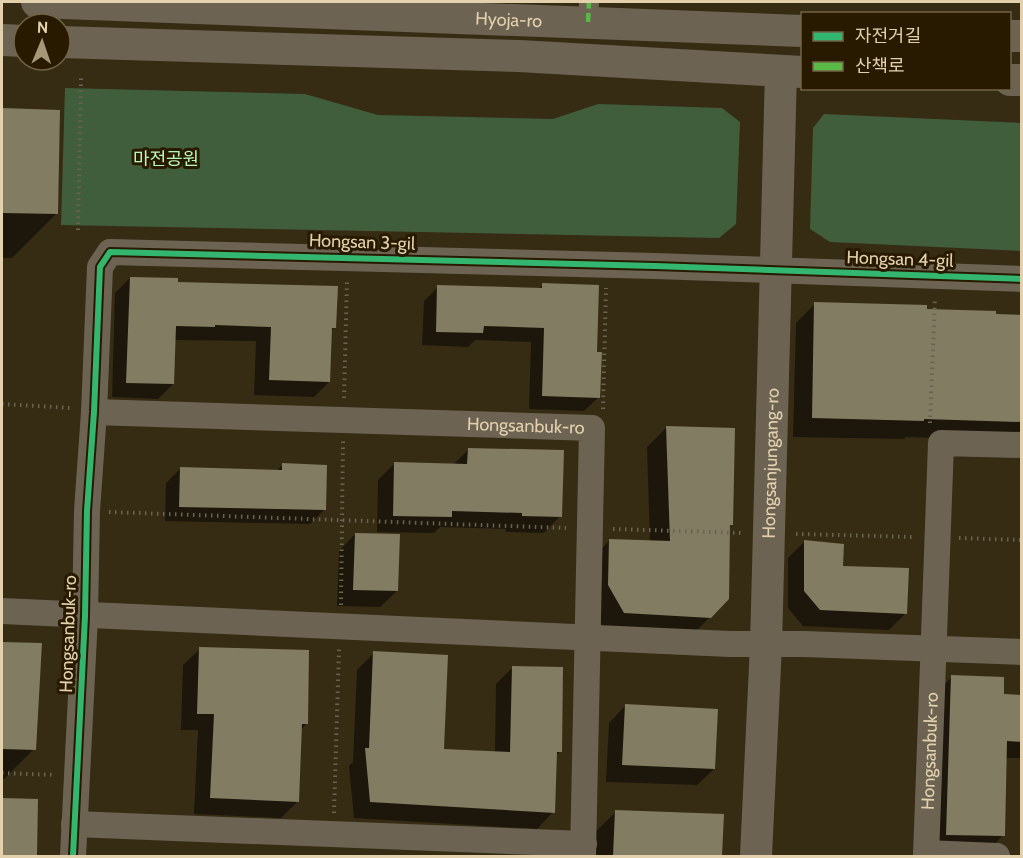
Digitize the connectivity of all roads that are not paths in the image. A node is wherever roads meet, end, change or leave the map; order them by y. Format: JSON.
{"nodes":[{"id":1,"x":37,"y":2,"type":"edge"},
{"id":2,"x":588,"y":12,"type":"edge"},
{"id":3,"x":801,"y":31,"type":"edge"},
{"id":4,"x":72,"y":42,"type":"edge"},
{"id":5,"x":792,"y":71,"type":"edge"},
{"id":6,"x":776,"y":270,"type":"junction"},
{"id":7,"x":1022,"y":279,"type":"edge"},
{"id":8,"x":83,"y":410,"type":"junction"},
{"id":9,"x":1022,"y":445,"type":"edge"},
{"id":10,"x":2,"y":611,"type":"edge"},
{"id":11,"x":85,"y":616,"type":"junction"},
{"id":12,"x":589,"y":638,"type":"junction"},
{"id":13,"x":766,"y":645,"type":"junction"},
{"id":14,"x":934,"y":648,"type":"junction"},
{"id":15,"x":1022,"y":652,"type":"edge"},
{"id":16,"x":74,"y":824,"type":"junction"},
{"id":17,"x":584,"y":850,"type":"edge"},
{"id":18,"x":926,"y":855,"type":"edge"},
{"id":19,"x":74,"y":856,"type":"edge"},
{"id":20,"x":756,"y":856,"type":"edge"},
{"id":21,"x":997,"y":856,"type":"edge"}],
"edges":[{"from":1,"to":2,"type":"street","name":"Hyoja-ro"},
{"from":2,"to":3,"type":"street","name":"Hyoja-ro"},
{"from":4,"to":5,"type":"street","name":"Hyoja-ro"},
{"from":5,"to":6,"type":"street","name":"Hongsanjungang-ro"},
{"from":6,"to":7,"type":"street","name":"Hongsan 4-gil"},
{"from":6,"to":8,"type":"street","name":"Hongsan 3-gil"},
{"from":6,"to":13,"type":"street","name":"Hongsanjungang-ro"},
{"from":8,"to":11,"type":"street","name":"Hongsanbuk-ro"},
{"from":8,"to":12,"type":"street","name":"Hongsanbuk-ro"},
{"from":9,"to":14,"type":"street","name":"Hongsanbuk-ro"},
{"from":10,"to":11,"type":"street","name":"Hongsanbuk-ro"},
{"from":11,"to":12,"type":"street","name":"Hongsanbuk-ro"},
{"from":11,"to":16,"type":"street","name":"Hongsanbuk-ro"},
{"from":12,"to":13,"type":"street","name":"Hongsanbuk-ro"},
{"from":12,"to":17,"type":"street","name":"Hongsanbuk-ro"},
{"from":13,"to":14,"type":"street","name":"Hongsanbuk-ro"},
{"from":13,"to":20,"type":"street","name":"Hongsanjungang-ro"},
{"from":14,"to":15,"type":"street","name":"Hongsanbuk-ro"},
{"from":14,"to":18,"type":"street","name":"Hongsanbuk-ro"},
{"from":16,"to":17,"type":"street","name":"Hongsanbuk-ro"},
{"from":16,"to":19,"type":"street","name":"Hongsanbuk-ro"},
{"from":18,"to":21,"type":"street","name":"Hongsanbuk-ro"}]}
